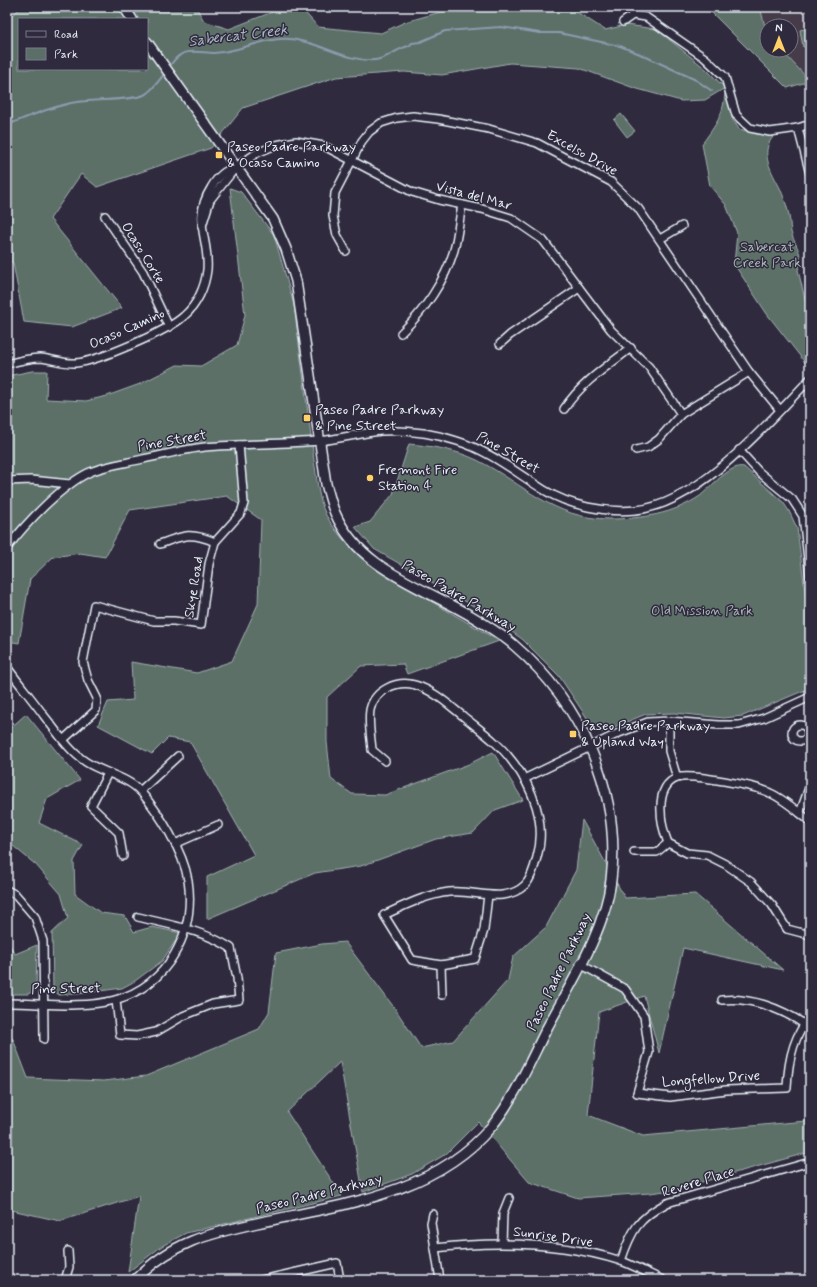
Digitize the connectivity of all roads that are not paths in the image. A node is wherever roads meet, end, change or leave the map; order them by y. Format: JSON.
{"nodes":[{"id":1,"x":124,"y":7,"type":"edge"},
{"id":2,"x":131,"y":18,"type":"edge"},
{"id":3,"x":623,"y":22,"type":"dead end"},
{"id":4,"x":149,"y":46,"type":"edge"},
{"id":5,"x":810,"y":124,"type":"edge"},
{"id":6,"x":798,"y":128,"type":"junction"},
{"id":7,"x":352,"y":160,"type":"junction"},
{"id":8,"x":236,"y":168,"type":"junction"},
{"id":9,"x":810,"y":174,"type":"edge"},
{"id":10,"x":462,"y":205,"type":"junction"},
{"id":11,"x":105,"y":216,"type":"dead end"},
{"id":12,"x":682,"y":226,"type":"dead end"},
{"id":13,"x":660,"y":239,"type":"junction"},
{"id":14,"x":346,"y":250,"type":"dead end"},
{"id":15,"x":579,"y":288,"type":"junction"},
{"id":16,"x":169,"y":327,"type":"junction"},
{"id":17,"x":401,"y":333,"type":"dead end"},
{"id":18,"x":500,"y":344,"type":"dead end"},
{"id":19,"x":631,"y":348,"type":"junction"},
{"id":20,"x":7,"y":364,"type":"edge"},
{"id":21,"x":749,"y":372,"type":"junction"},
{"id":22,"x":810,"y":379,"type":"edge"},
{"id":23,"x":564,"y":409,"type":"dead end"},
{"id":24,"x":780,"y":410,"type":"junction"},
{"id":25,"x":681,"y":414,"type":"junction"},
{"id":26,"x":321,"y":440,"type":"junction"},
{"id":27,"x":238,"y":445,"type":"junction"},
{"id":28,"x":636,"y":450,"type":"dead end"},
{"id":29,"x":739,"y":450,"type":"junction"},
{"id":30,"x":7,"y":480,"type":"edge"},
{"id":31,"x":70,"y":484,"type":"junction"},
{"id":32,"x":808,"y":537,"type":"edge"},
{"id":33,"x":215,"y":542,"type":"junction"},
{"id":34,"x":160,"y":544,"type":"dead end"},
{"id":35,"x":7,"y":548,"type":"edge"},
{"id":36,"x":809,"y":567,"type":"edge"},
{"id":37,"x":810,"y":578,"type":"edge"},
{"id":38,"x":7,"y":667,"type":"edge"},
{"id":39,"x":10,"y":678,"type":"edge"},
{"id":40,"x":810,"y":697,"type":"edge"},
{"id":41,"x":669,"y":721,"type":"junction"},
{"id":42,"x":63,"y":740,"type":"junction"},
{"id":43,"x":805,"y":740,"type":"dead end"},
{"id":44,"x":810,"y":746,"type":"edge"},
{"id":45,"x":592,"y":747,"type":"junction"},
{"id":46,"x":178,"y":756,"type":"dead end"},
{"id":47,"x":385,"y":761,"type":"dead end"},
{"id":48,"x":108,"y":773,"type":"junction"},
{"id":49,"x":677,"y":778,"type":"junction"},
{"id":50,"x":524,"y":779,"type":"junction"},
{"id":51,"x":810,"y":785,"type":"edge"},
{"id":52,"x":140,"y":791,"type":"junction"},
{"id":53,"x":800,"y":813,"type":"junction"},
{"id":54,"x":810,"y":821,"type":"edge"},
{"id":55,"x":218,"y":825,"type":"dead end"},
{"id":56,"x":668,"y":843,"type":"junction"},
{"id":57,"x":175,"y":844,"type":"junction"},
{"id":58,"x":634,"y":852,"type":"dead end"},
{"id":59,"x":123,"y":856,"type":"dead end"},
{"id":60,"x":7,"y":890,"type":"edge"},
{"id":61,"x":488,"y":895,"type":"junction"},
{"id":62,"x":138,"y":917,"type":"dead end"},
{"id":63,"x":186,"y":928,"type":"junction"},
{"id":64,"x":810,"y":935,"type":"edge"},
{"id":65,"x":580,"y":964,"type":"junction"},
{"id":66,"x":441,"y":965,"type":"junction"},
{"id":67,"x":442,"y":995,"type":"dead end"},
{"id":68,"x":116,"y":1000,"type":"junction"},
{"id":69,"x":722,"y":1000,"type":"dead end"},
{"id":70,"x":7,"y":1002,"type":"edge"},
{"id":71,"x":45,"y":1003,"type":"junction"},
{"id":72,"x":810,"y":1018,"type":"edge"},
{"id":73,"x":804,"y":1024,"type":"junction"},
{"id":74,"x":44,"y":1039,"type":"dead end"},
{"id":75,"x":810,"y":1162,"type":"edge"},
{"id":76,"x":510,"y":1198,"type":"dead end"},
{"id":77,"x":433,"y":1214,"type":"dead end"},
{"id":78,"x":502,"y":1243,"type":"junction"},
{"id":79,"x":435,"y":1248,"type":"junction"},
{"id":80,"x":68,"y":1251,"type":"dead end"},
{"id":81,"x":621,"y":1262,"type":"junction"},
{"id":82,"x":65,"y":1280,"type":"edge"},
{"id":83,"x":135,"y":1280,"type":"edge"},
{"id":84,"x":262,"y":1280,"type":"edge"},
{"id":85,"x":340,"y":1280,"type":"edge"},
{"id":86,"x":440,"y":1280,"type":"edge"},
{"id":87,"x":663,"y":1280,"type":"edge"}],
"edges":[{"from":1,"to":2,"type":"main road"},
{"from":3,"to":6,"type":"street"},
{"from":4,"to":8,"type":"main road","name":"Paseo Padre Parkway"},
{"from":5,"to":6,"type":"street"},
{"from":6,"to":9,"type":"street"},
{"from":7,"to":8,"type":"street","name":"Vista del Mar"},
{"from":7,"to":10,"type":"street","name":"Vista del Mar"},
{"from":7,"to":13,"type":"street","name":"Excelso Drive"},
{"from":7,"to":14,"type":"street","name":"Excelso Drive"},
{"from":8,"to":16,"type":"street","name":"Ocaso Camino"},
{"from":8,"to":26,"type":"main road","name":"Paseo Padre Parkway"},
{"from":10,"to":15,"type":"street","name":"Vista del Mar"},
{"from":10,"to":17,"type":"street"},
{"from":11,"to":16,"type":"street","name":"Ocaso Corte"},
{"from":12,"to":13,"type":"street"},
{"from":13,"to":21,"type":"street","name":"Excelso Drive"},
{"from":15,"to":18,"type":"street"},
{"from":15,"to":19,"type":"street","name":"Vista del Mar"},
{"from":16,"to":20,"type":"street","name":"Ocaso Camino"},
{"from":19,"to":23,"type":"street"},
{"from":19,"to":25,"type":"street","name":"Vista del Mar"},
{"from":21,"to":24,"type":"street","name":"Excelso Drive"},
{"from":21,"to":25,"type":"street"},
{"from":22,"to":24,"type":"street","name":"Pine Street"},
{"from":24,"to":29,"type":"street","name":"Pine Street"},
{"from":25,"to":28,"type":"street"},
{"from":26,"to":27,"type":"street","name":"Pine Street"},
{"from":26,"to":29,"type":"street","name":"Pine Street"},
{"from":26,"to":45,"type":"main road","name":"Paseo Padre Parkway"},
{"from":27,"to":31,"type":"street","name":"Pine Street"},
{"from":27,"to":33,"type":"street","name":"Skye Road"},
{"from":29,"to":32,"type":"street"},
{"from":30,"to":31,"type":"street"},
{"from":31,"to":35,"type":"street","name":"Pine Street"},
{"from":32,"to":36,"type":"street"},
{"from":33,"to":34,"type":"street"},
{"from":33,"to":42,"type":"street","name":"Skye Road"},
{"from":36,"to":37,"type":"street"},
{"from":38,"to":39,"type":"street","name":"Pine Street"},
{"from":39,"to":42,"type":"street","name":"Pine Street"},
{"from":40,"to":41,"type":"street"},
{"from":41,"to":45,"type":"street"},
{"from":41,"to":49,"type":"street"},
{"from":42,"to":48,"type":"street","name":"Pine Street"},
{"from":43,"to":44,"type":"street"},
{"from":45,"to":50,"type":"street"},
{"from":45,"to":65,"type":"main road","name":"Paseo Padre Parkway"},
{"from":46,"to":52,"type":"street"},
{"from":47,"to":50,"type":"street"},
{"from":48,"to":52,"type":"street","name":"Pine Street"},
{"from":48,"to":59,"type":"street"},
{"from":49,"to":53,"type":"street"},
{"from":49,"to":56,"type":"street"},
{"from":50,"to":61,"type":"street"},
{"from":51,"to":53,"type":"street"},
{"from":52,"to":57,"type":"street","name":"Pine Street"},
{"from":53,"to":54,"type":"street"},
{"from":55,"to":57,"type":"street"},
{"from":56,"to":58,"type":"street"},
{"from":56,"to":64,"type":"street"},
{"from":57,"to":63,"type":"street","name":"Pine Street"},
{"from":60,"to":71,"type":"street"},
{"from":61,"to":66,"type":"street"},
{"from":61,"to":66,"type":"street"},
{"from":62,"to":63,"type":"street"},
{"from":63,"to":68,"type":"street","name":"Pine Street"},
{"from":63,"to":68,"type":"street"},
{"from":65,"to":73,"type":"street","name":"Longfellow Drive"},
{"from":65,"to":83,"type":"main road","name":"Paseo Padre Parkway"},
{"from":66,"to":67,"type":"street"},
{"from":68,"to":71,"type":"street","name":"Pine Street"},
{"from":69,"to":73,"type":"street"},
{"from":70,"to":71,"type":"street","name":"Pine Street"},
{"from":71,"to":74,"type":"street"},
{"from":72,"to":73,"type":"street"},
{"from":75,"to":81,"type":"street","name":"Revere Place"},
{"from":76,"to":78,"type":"street"},
{"from":77,"to":79,"type":"street"},
{"from":78,"to":79,"type":"street","name":"Sunrise Drive"},
{"from":78,"to":81,"type":"street","name":"Sunrise Drive"},
{"from":79,"to":86,"type":"street"},
{"from":80,"to":82,"type":"street"},
{"from":81,"to":87,"type":"street","name":"Sunrise Drive"},
{"from":84,"to":85,"type":"street"}]}
